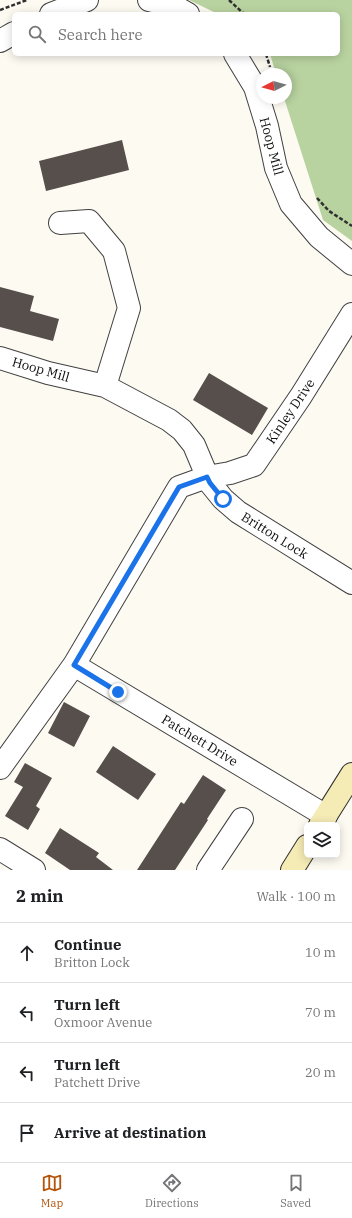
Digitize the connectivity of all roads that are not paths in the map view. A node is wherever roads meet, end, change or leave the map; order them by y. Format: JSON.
{"nodes":[{"id":1,"x":86,"y":0,"type":"edge"},
{"id":2,"x":149,"y":0,"type":"edge"},
{"id":3,"x":56,"y":12,"type":"edge"},
{"id":4,"x":184,"y":12,"type":"edge"},
{"id":5,"x":12,"y":34,"type":"edge"},
{"id":6,"x":0,"y":41,"type":"edge"},
{"id":7,"x":236,"y":56,"type":"edge"},
{"id":8,"x":60,"y":223,"type":"dead end"},
{"id":9,"x":352,"y":264,"type":"edge"},
{"id":10,"x":352,"y":314,"type":"edge"},
{"id":11,"x":0,"y":358,"type":"edge"},
{"id":12,"x":105,"y":386,"type":"junction"},
{"id":13,"x":207,"y":477,"type":"junction"},
{"id":14,"x":352,"y":583,"type":"edge"},
{"id":15,"x":74,"y":665,"type":"junction"},
{"id":16,"x":0,"y":768,"type":"edge"},
{"id":17,"x":352,"y":774,"type":"edge"},
{"id":18,"x":242,"y":819,"type":"dead end"},
{"id":19,"x":323,"y":820,"type":"edge"},
{"id":20,"x":0,"y":848,"type":"edge"},
{"id":21,"x":304,"y":851,"type":"edge"},
{"id":22,"x":34,"y":870,"type":"edge"},
{"id":23,"x":208,"y":870,"type":"edge"},
{"id":24,"x":292,"y":870,"type":"edge"}],
"edges":[{"from":1,"to":3,"type":"street"},
{"from":2,"to":4,"type":"street"},
{"from":5,"to":6,"type":"street"},
{"from":7,"to":9,"type":"street","name":"Hoop Mill"},
{"from":8,"to":12,"type":"street"},
{"from":10,"to":13,"type":"street","name":"Kinley Drive"},
{"from":11,"to":12,"type":"street","name":"Hoop Mill"},
{"from":12,"to":13,"type":"street","name":"Hoop Mill"},
{"from":13,"to":14,"type":"street","name":"Britton Lock"},
{"from":13,"to":15,"type":"street","name":"Kinley Drive"},
{"from":15,"to":16,"type":"street","name":"Kinley Drive"},
{"from":15,"to":19,"type":"street","name":"Patchett Drive"},
{"from":17,"to":19,"type":"street"},
{"from":18,"to":23,"type":"street"},
{"from":20,"to":22,"type":"street"},
{"from":21,"to":24,"type":"street"}]}
